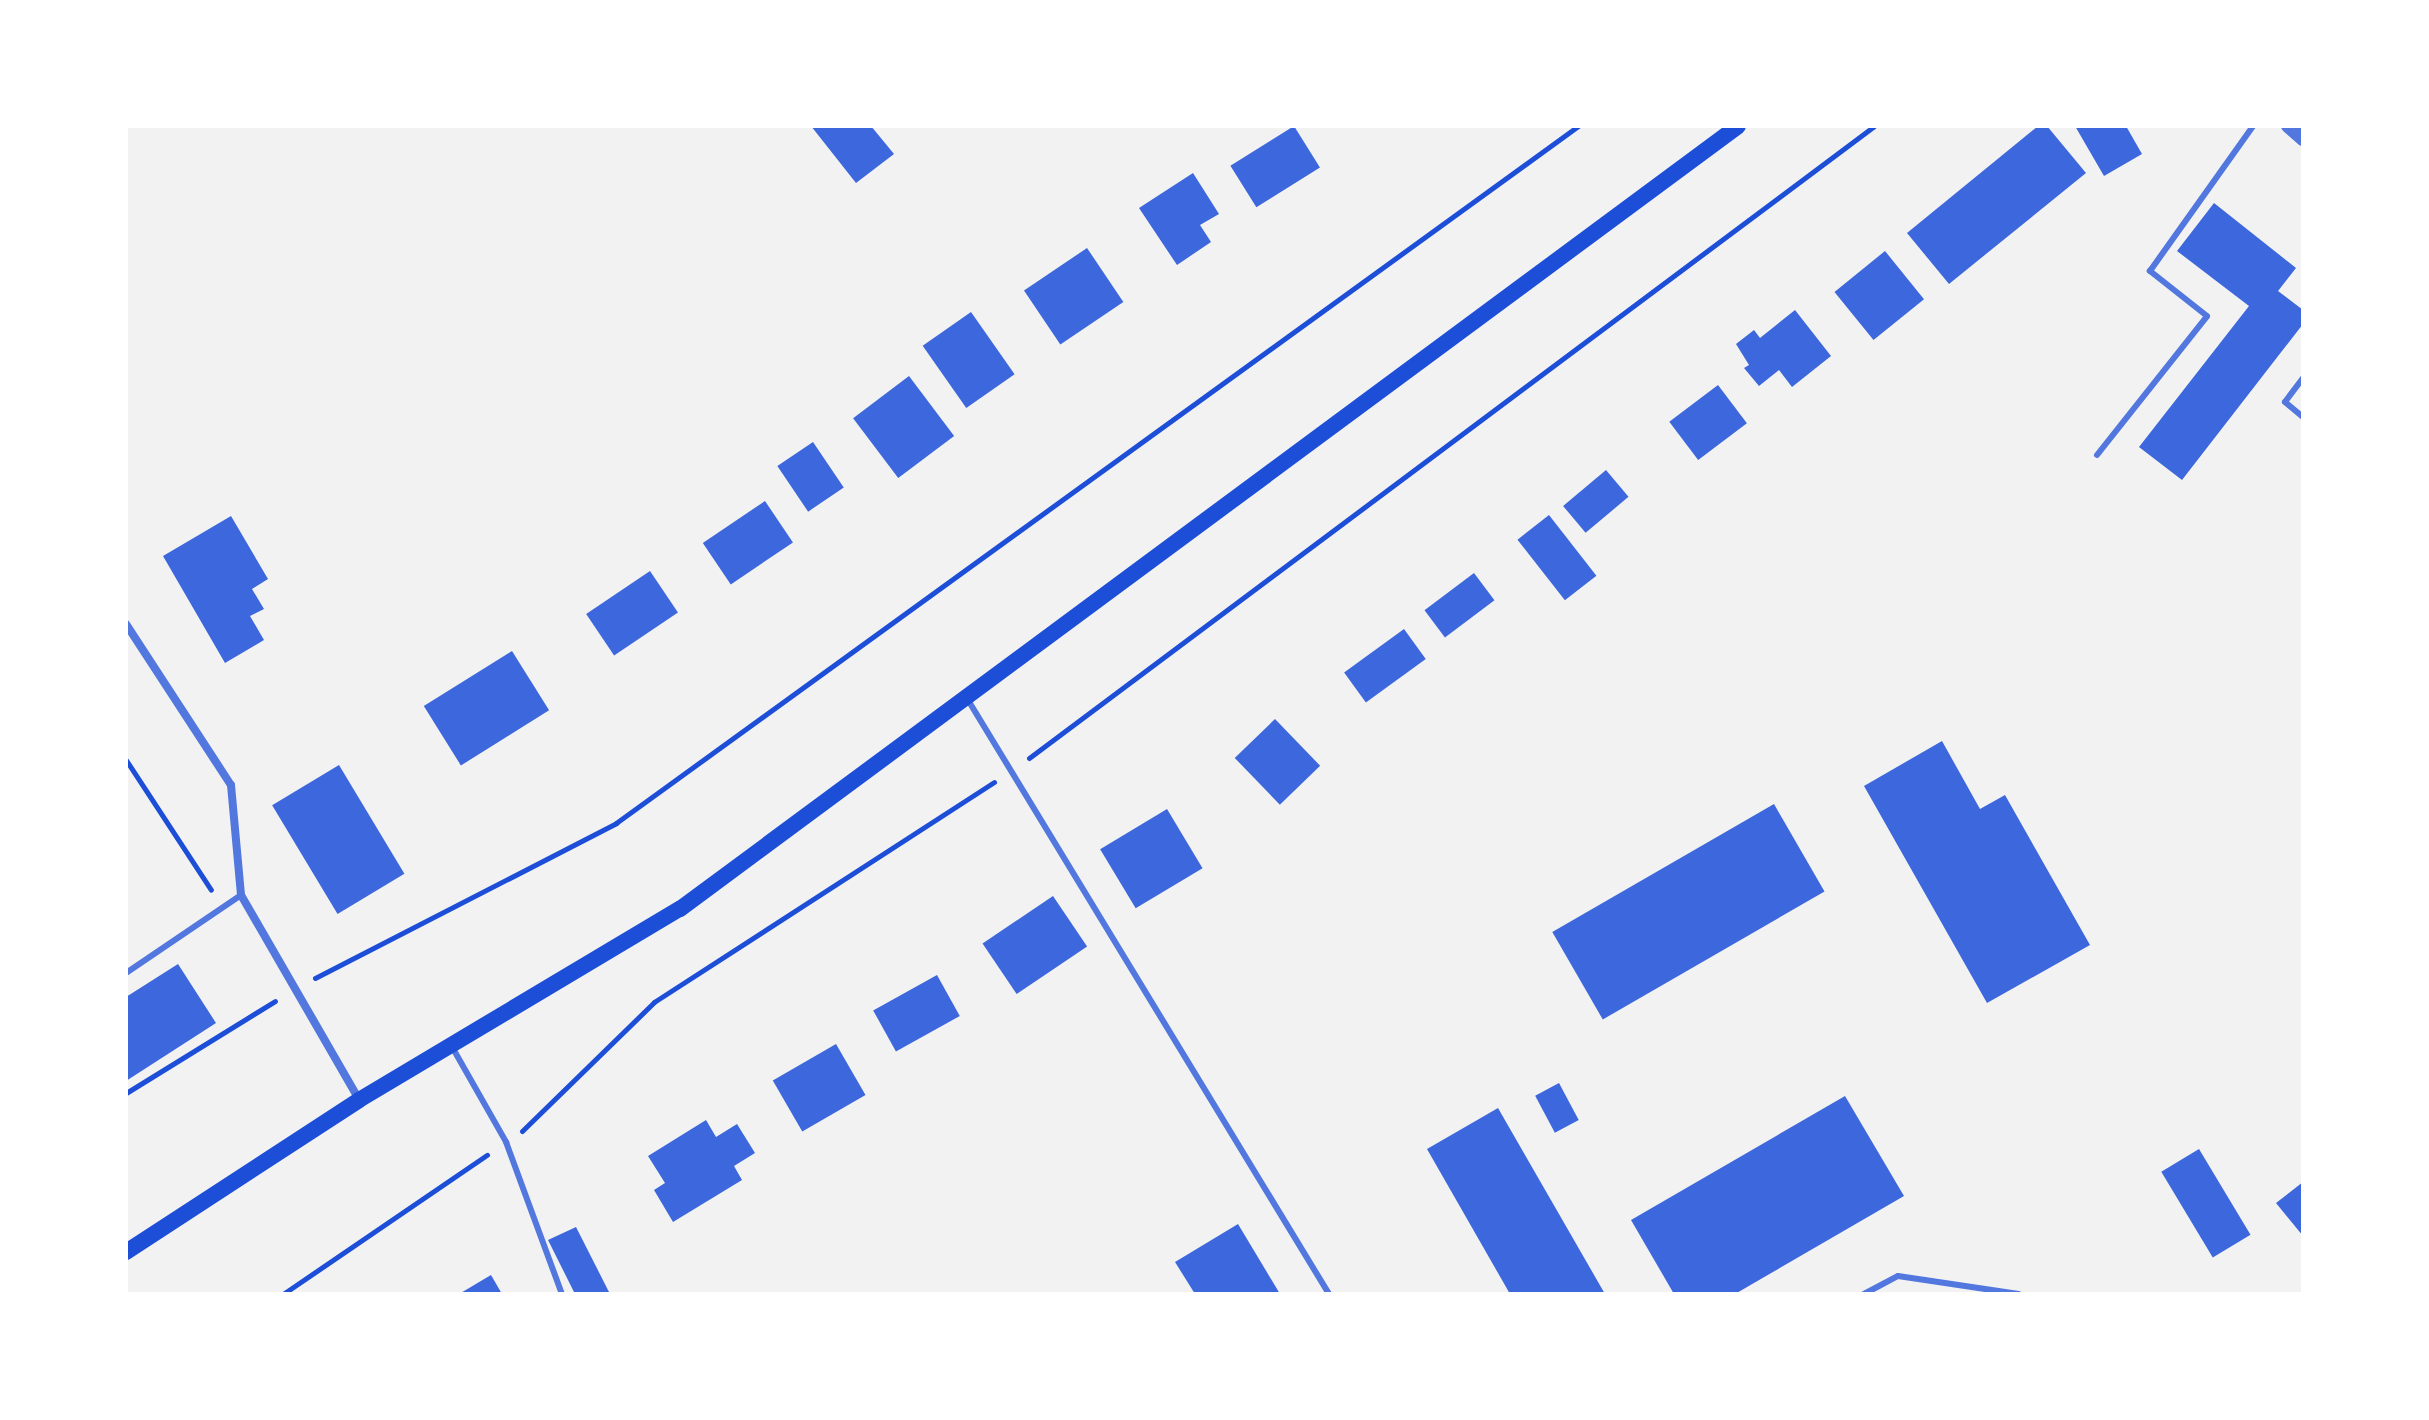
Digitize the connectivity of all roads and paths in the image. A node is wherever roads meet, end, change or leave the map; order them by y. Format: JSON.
{"nodes":[{"id":1,"x":1578,"y":126,"type":"edge"},
{"id":2,"x":1738,"y":126,"type":"edge"},
{"id":3,"x":1874,"y":126,"type":"edge"},
{"id":4,"x":2253,"y":126,"type":"edge"},
{"id":5,"x":2288,"y":126,"type":"edge"},
{"id":6,"x":2303,"y":139,"type":"edge"},
{"id":7,"x":2303,"y":378,"type":"edge"},
{"id":8,"x":2303,"y":417,"type":"edge"},
{"id":9,"x":2097,"y":455,"type":"dead end"},
{"id":10,"x":126,"y":624,"type":"edge"},
{"id":11,"x":966,"y":697,"type":"junction"},
{"id":12,"x":126,"y":760,"type":"edge"},
{"id":13,"x":1011,"y":772,"type":"junction"},
{"id":14,"x":241,"y":895,"type":"junction"},
{"id":15,"x":223,"y":907,"type":"junction"},
{"id":16,"x":126,"y":973,"type":"edge"},
{"id":17,"x":295,"y":988,"type":"junction"},
{"id":18,"x":451,"y":1045,"type":"junction"},
{"id":19,"x":126,"y":1093,"type":"edge"},
{"id":20,"x":359,"y":1100,"type":"junction"},
{"id":21,"x":506,"y":1142,"type":"junction"},
{"id":22,"x":126,"y":1252,"type":"edge"},
{"id":23,"x":283,"y":1294,"type":"edge"},
{"id":24,"x":562,"y":1294,"type":"edge"},
{"id":25,"x":1329,"y":1294,"type":"edge"},
{"id":26,"x":1864,"y":1294,"type":"edge"},
{"id":27,"x":2019,"y":1294,"type":"edge"}],
"edges":[{"from":1,"to":17,"type":"path"},
{"from":2,"to":11,"type":"main road"},
{"from":3,"to":13,"type":"path"},
{"from":4,"to":9,"type":"lane"},
{"from":5,"to":6,"type":"street"},
{"from":7,"to":8,"type":"lane"},
{"from":10,"to":14,"type":"street"},
{"from":11,"to":13,"type":"lane"},
{"from":11,"to":18,"type":"main road"},
{"from":12,"to":15,"type":"path"},
{"from":13,"to":21,"type":"path"},
{"from":13,"to":25,"type":"lane"},
{"from":14,"to":15,"type":"lane"},
{"from":14,"to":17,"type":"street"},
{"from":15,"to":16,"type":"lane"},
{"from":17,"to":19,"type":"path"},
{"from":17,"to":20,"type":"street"},
{"from":18,"to":20,"type":"main road"},
{"from":18,"to":21,"type":"lane"},
{"from":20,"to":22,"type":"main road"},
{"from":21,"to":23,"type":"path"},
{"from":21,"to":24,"type":"lane"},
{"from":26,"to":27,"type":"lane"}]}
